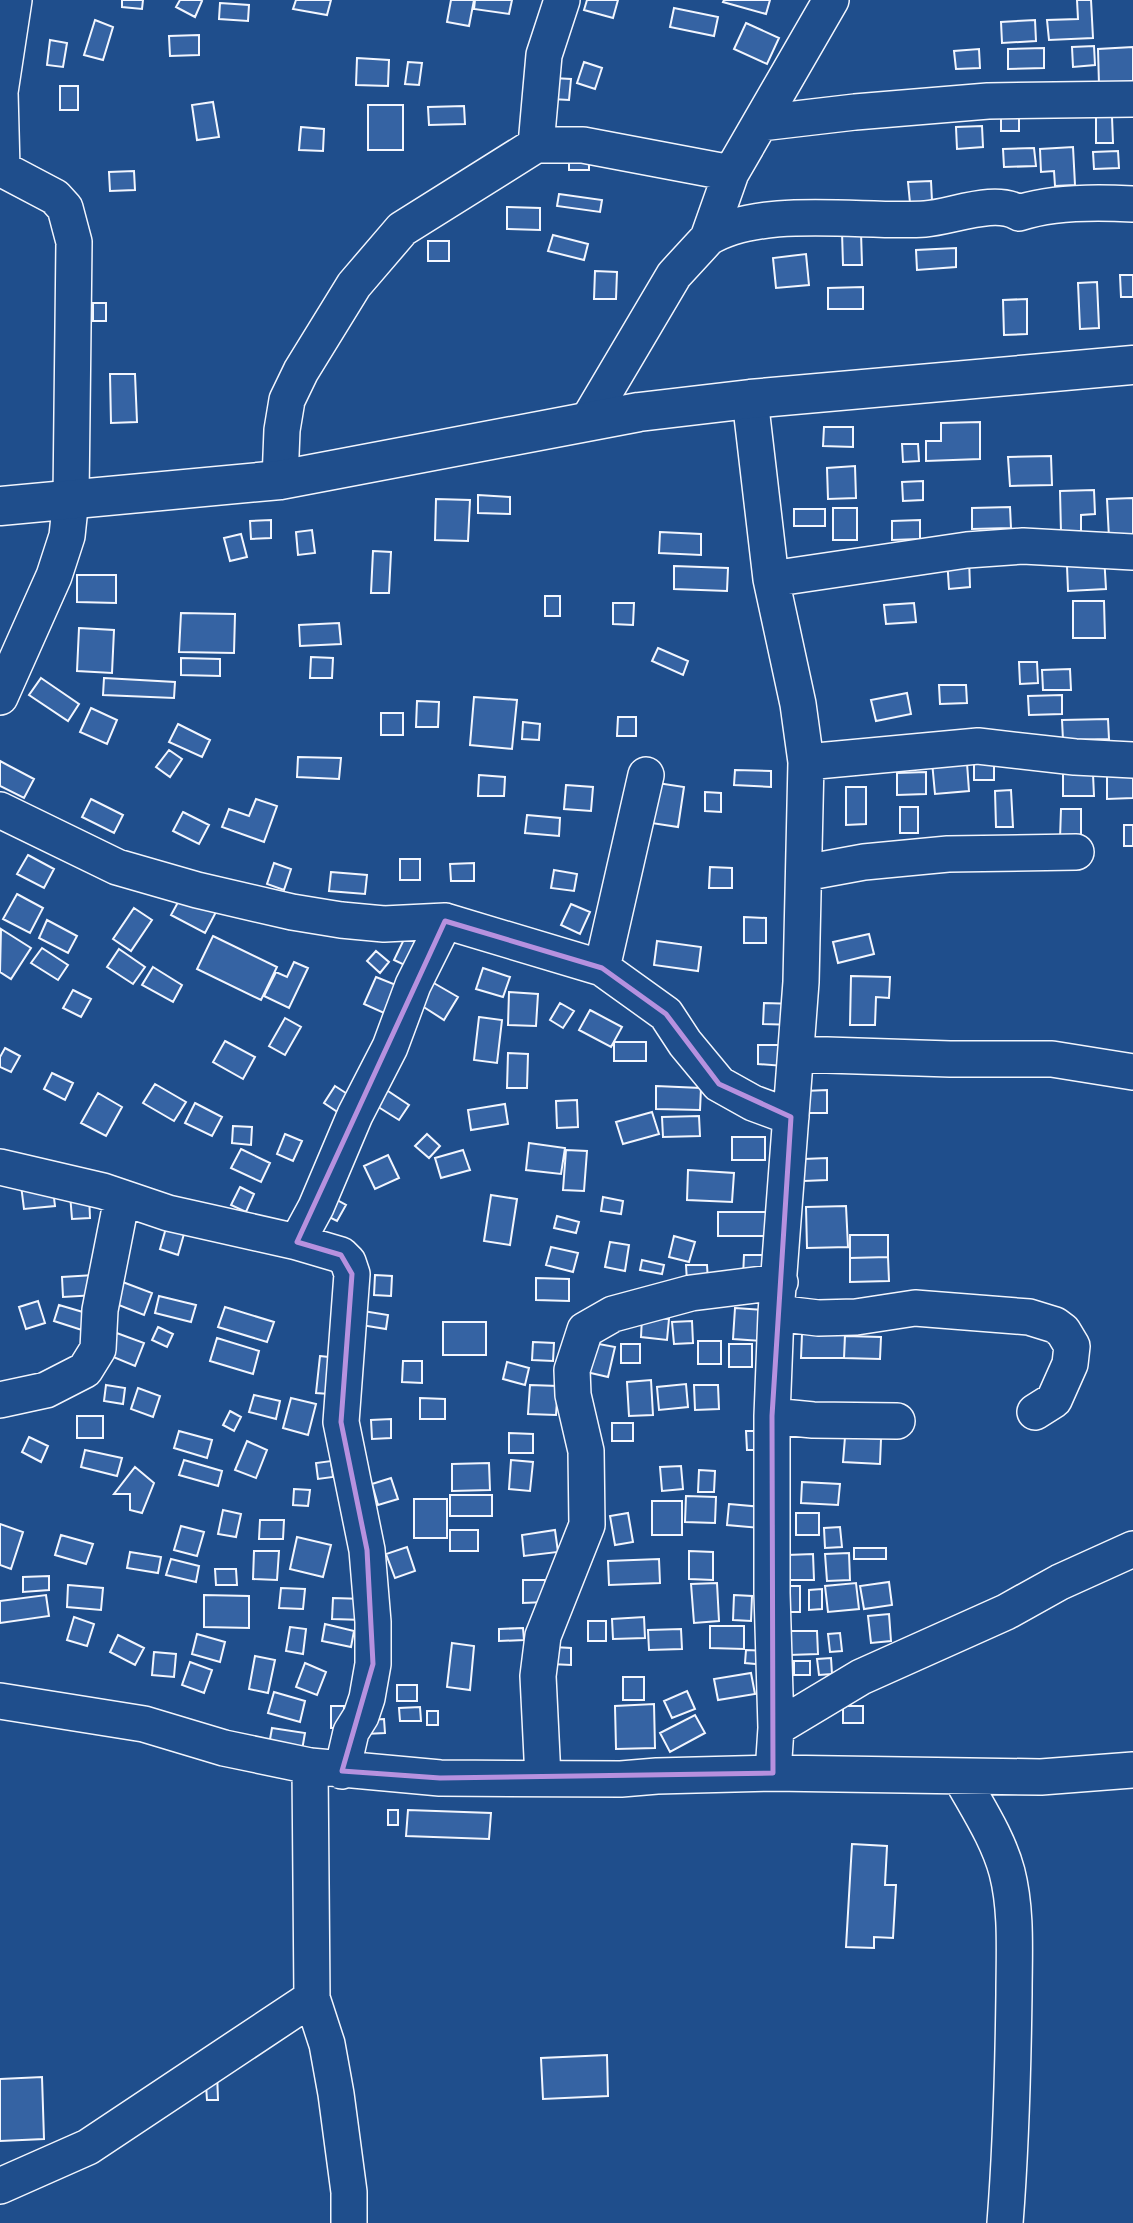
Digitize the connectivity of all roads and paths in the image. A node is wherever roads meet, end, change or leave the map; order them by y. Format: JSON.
{"nodes":[{"id":1,"x":15,"y":0,"type":"edge"},
{"id":2,"x":562,"y":0,"type":"edge"},
{"id":3,"x":831,"y":0,"type":"edge"},
{"id":4,"x":1133,"y":99,"type":"edge"},
{"id":5,"x":761,"y":123,"type":"junction"},
{"id":6,"x":537,"y":145,"type":"junction"},
{"id":7,"x":731,"y":173,"type":"junction"},
{"id":8,"x":1133,"y":204,"type":"edge"},
{"id":9,"x":708,"y":238,"type":"junction"},
{"id":10,"x":1133,"y":365,"type":"edge"},
{"id":11,"x":750,"y":399,"type":"junction"},
{"id":12,"x":587,"y":422,"type":"junction"},
{"id":13,"x":281,"y":480,"type":"junction"},
{"id":14,"x":71,"y":498,"type":"junction"},
{"id":15,"x":0,"y":506,"type":"edge"},
{"id":16,"x":1133,"y":552,"type":"edge"},
{"id":17,"x":771,"y":579,"type":"junction"},
{"id":18,"x":0,"y":697,"type":"edge"},
{"id":19,"x":1133,"y":760,"type":"edge"},
{"id":20,"x":806,"y":762,"type":"junction"},
{"id":21,"x":646,"y":775,"type":"dead end"},
{"id":22,"x":0,"y":810,"type":"edge"},
{"id":23,"x":1076,"y":852,"type":"dead end"},
{"id":24,"x":804,"y":873,"type":"junction"},
{"id":25,"x":445,"y":921,"type":"junction"},
{"id":26,"x":602,"y":968,"type":"junction"},
{"id":27,"x":796,"y":1054,"type":"junction"},
{"id":28,"x":1133,"y":1072,"type":"edge"},
{"id":29,"x":791,"y":1117,"type":"junction"},
{"id":30,"x":0,"y":1167,"type":"edge"},
{"id":31,"x":122,"y":1198,"type":"junction"},
{"id":32,"x":297,"y":1241,"type":"junction"},
{"id":33,"x":778,"y":1297,"type":"junction"},
{"id":34,"x":0,"y":1400,"type":"edge"},
{"id":35,"x":1035,"y":1412,"type":"dead end"},
{"id":36,"x":772,"y":1416,"type":"junction"},
{"id":37,"x":897,"y":1421,"type":"dead end"},
{"id":38,"x":1133,"y":1549,"type":"edge"},
{"id":39,"x":0,"y":1702,"type":"edge"},
{"id":40,"x":776,"y":1728,"type":"junction"},
{"id":41,"x":326,"y":1768,"type":"junction"},
{"id":42,"x":1133,"y":1770,"type":"edge"},
{"id":43,"x":773,"y":1773,"type":"junction"},
{"id":44,"x":960,"y":1776,"type":"junction"},
{"id":45,"x":543,"y":1778,"type":"junction"},
{"id":46,"x":312,"y":1998,"type":"junction"},
{"id":47,"x":0,"y":2186,"type":"edge"},
{"id":48,"x":349,"y":2223,"type":"edge"},
{"id":49,"x":1005,"y":2223,"type":"edge"}],
"edges":[{"from":1,"to":14,"type":"street"},
{"from":2,"to":6,"type":"street"},
{"from":3,"to":5,"type":"street"},
{"from":4,"to":5,"type":"street"},
{"from":5,"to":7,"type":"street"},
{"from":6,"to":7,"type":"street"},
{"from":6,"to":13,"type":"street"},
{"from":7,"to":9,"type":"street"},
{"from":8,"to":9,"type":"street"},
{"from":9,"to":12,"type":"street"},
{"from":10,"to":11,"type":"street"},
{"from":11,"to":12,"type":"street"},
{"from":11,"to":17,"type":"street"},
{"from":12,"to":13,"type":"street"},
{"from":13,"to":14,"type":"street"},
{"from":14,"to":15,"type":"street"},
{"from":14,"to":18,"type":"street"},
{"from":16,"to":17,"type":"street"},
{"from":17,"to":20,"type":"street"},
{"from":19,"to":20,"type":"street"},
{"from":20,"to":24,"type":"street"},
{"from":21,"to":26,"type":"street"},
{"from":22,"to":25,"type":"street"},
{"from":23,"to":24,"type":"street"},
{"from":24,"to":27,"type":"street"},
{"from":25,"to":26,"type":"street"},
{"from":25,"to":32,"type":"street"},
{"from":26,"to":29,"type":"street"},
{"from":27,"to":28,"type":"street"},
{"from":27,"to":29,"type":"street"},
{"from":29,"to":33,"type":"street"},
{"from":30,"to":31,"type":"street"},
{"from":31,"to":32,"type":"street"},
{"from":31,"to":34,"type":"street"},
{"from":32,"to":41,"type":"street"},
{"from":33,"to":35,"type":"street"},
{"from":33,"to":36,"type":"street"},
{"from":33,"to":45,"type":"street"},
{"from":36,"to":37,"type":"street"},
{"from":36,"to":40,"type":"street"},
{"from":38,"to":40,"type":"street"},
{"from":39,"to":41,"type":"street"},
{"from":40,"to":43,"type":"street"},
{"from":41,"to":45,"type":"street"},
{"from":41,"to":46,"type":"street"},
{"from":42,"to":44,"type":"street"},
{"from":43,"to":44,"type":"street"},
{"from":43,"to":45,"type":"street"},
{"from":44,"to":49,"type":"street"},
{"from":46,"to":47,"type":"street"},
{"from":46,"to":48,"type":"street"}]}
